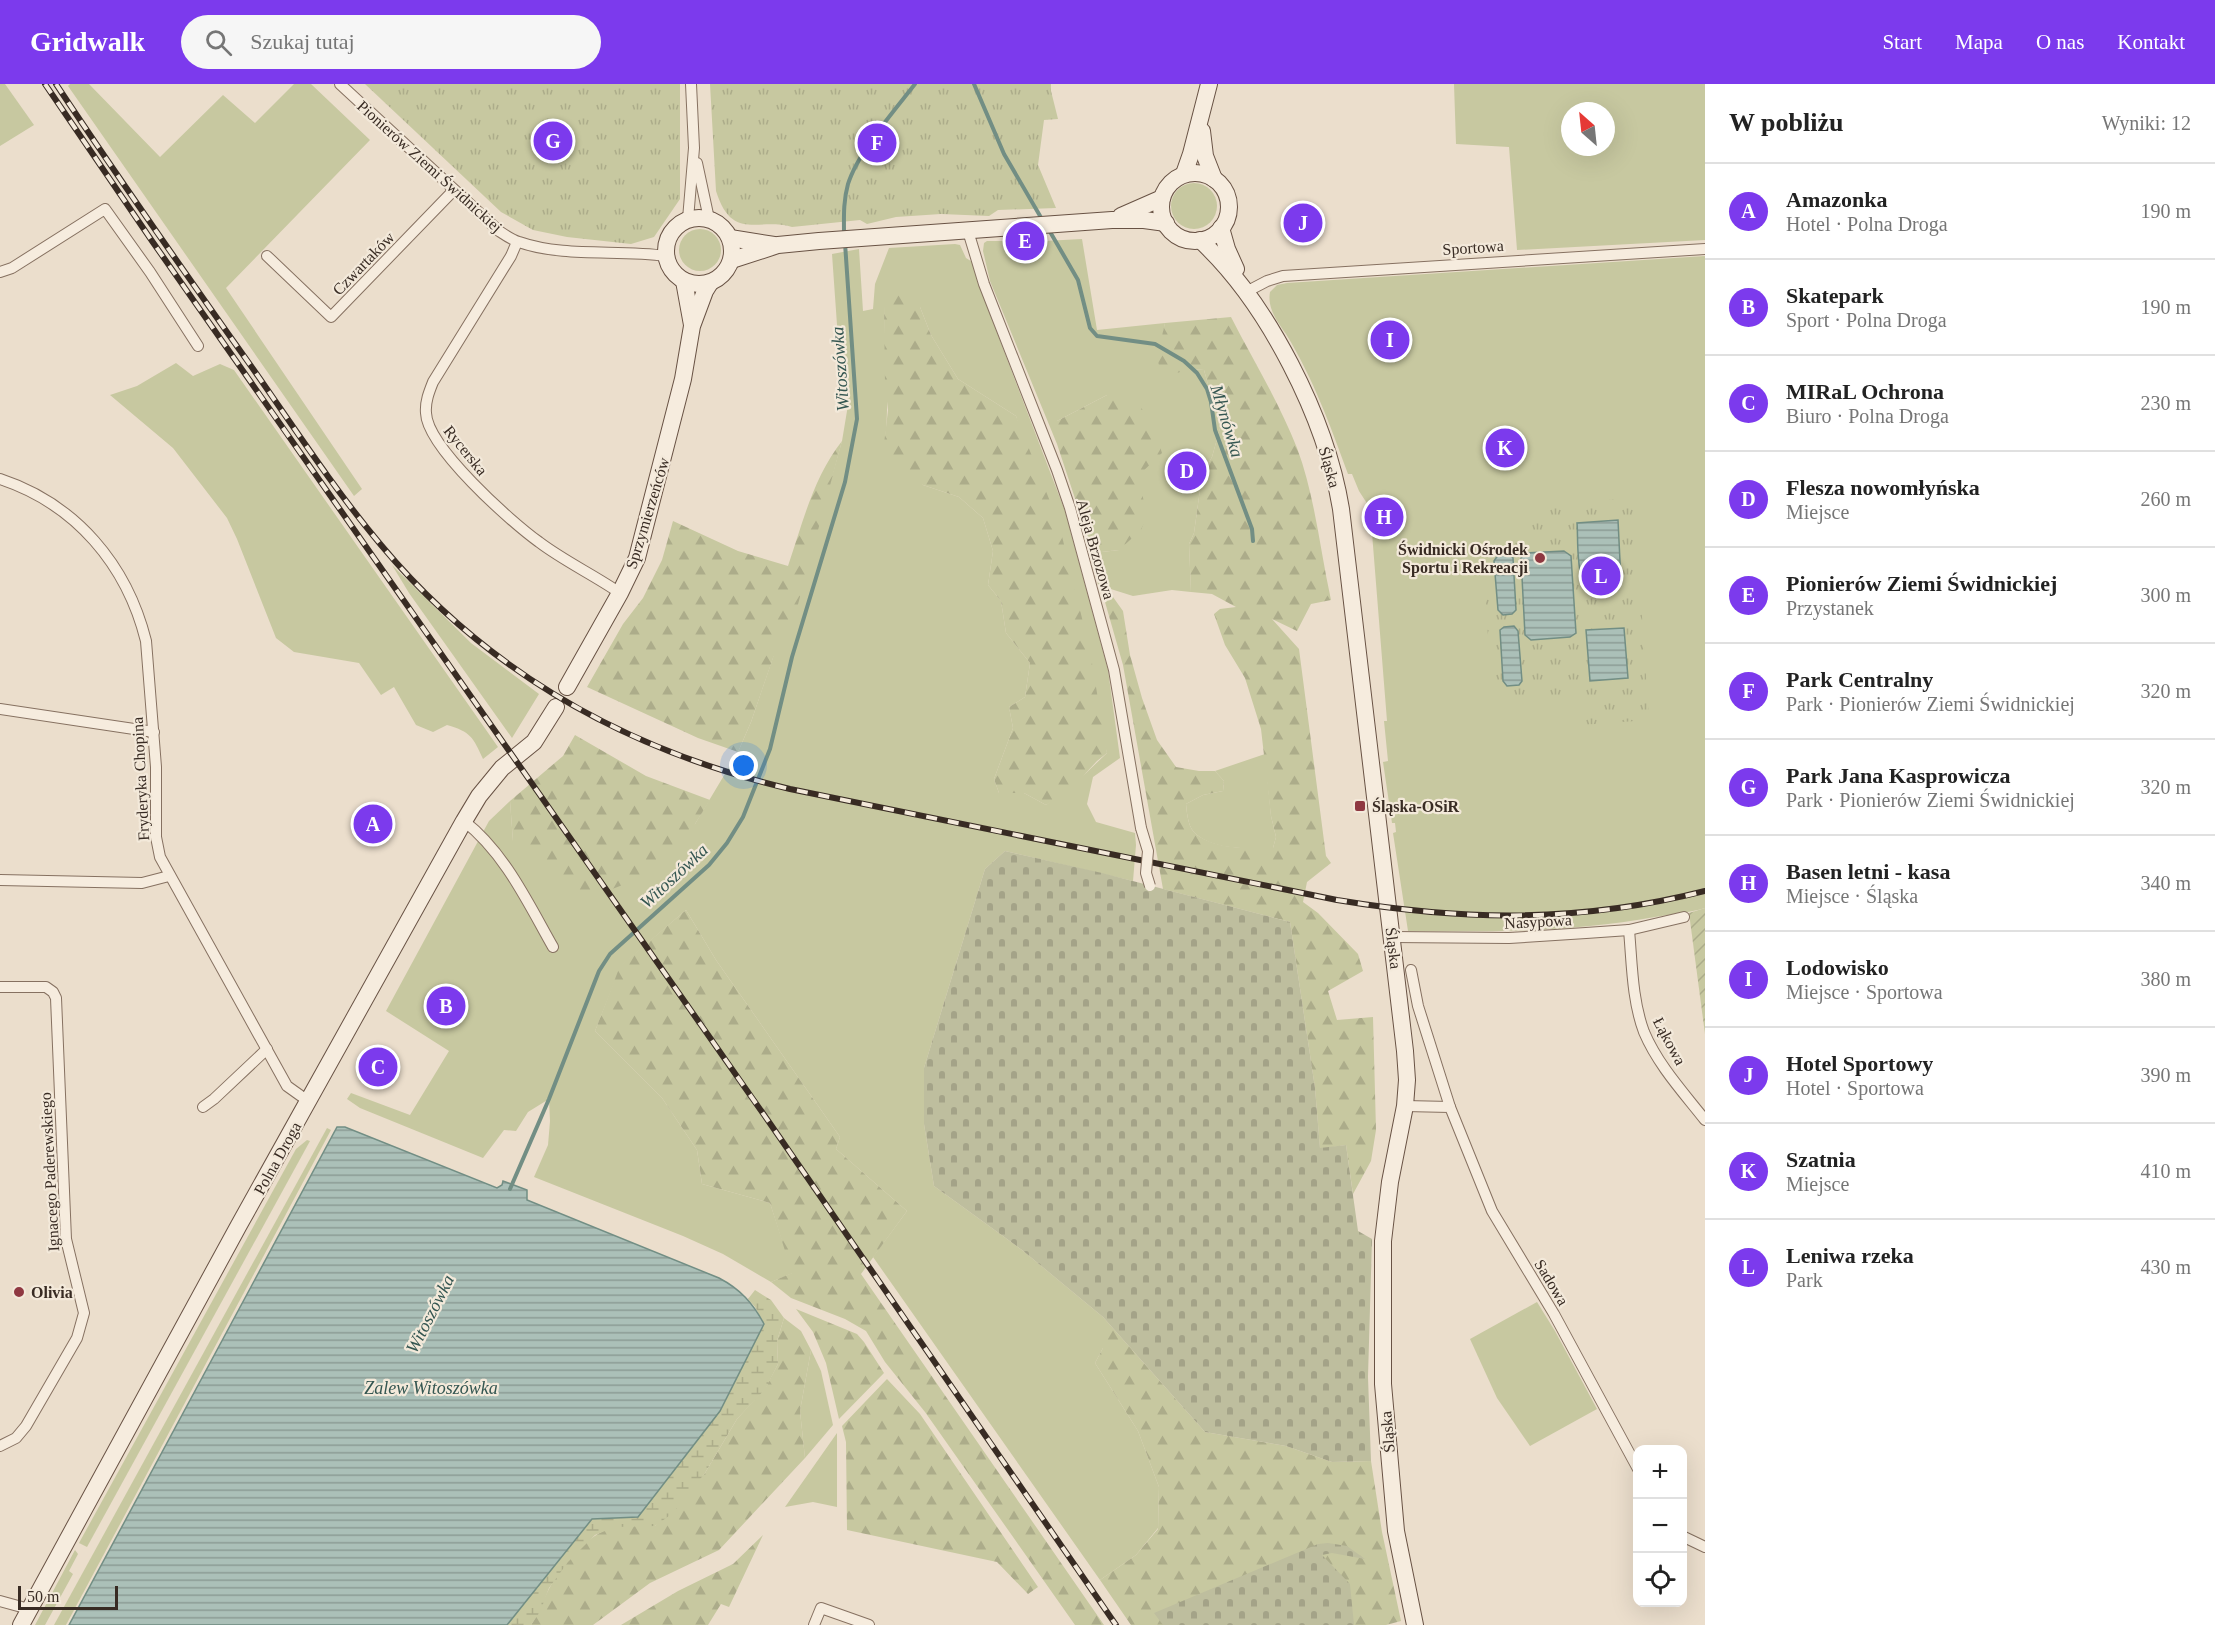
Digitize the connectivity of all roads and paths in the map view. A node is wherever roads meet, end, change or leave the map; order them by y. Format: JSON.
{"nodes":[{"id":1,"x":340,"y":84,"type":"edge"},
{"id":2,"x":691,"y":84,"type":"edge"},
{"id":3,"x":1209,"y":84,"type":"edge"},
{"id":4,"x":1200,"y":121,"type":"junction"},
{"id":5,"x":694,"y":148,"type":"junction"},
{"id":6,"x":1184,"y":174,"type":"junction"},
{"id":7,"x":1214,"y":179,"type":"junction"},
{"id":8,"x":454,"y":190,"type":"junction"},
{"id":9,"x":1162,"y":198,"type":"junction"},
{"id":10,"x":688,"y":219,"type":"junction"},
{"id":11,"x":709,"y":219,"type":"junction"},
{"id":12,"x":1112,"y":220,"type":"junction"},
{"id":13,"x":1166,"y":223,"type":"junction"},
{"id":14,"x":1221,"y":228,"type":"junction"},
{"id":15,"x":968,"y":231,"type":"junction"},
{"id":16,"x":730,"y":238,"type":"junction"},
{"id":17,"x":1200,"y":240,"type":"junction"},
{"id":18,"x":517,"y":242,"type":"junction"},
{"id":19,"x":778,"y":245,"type":"junction"},
{"id":20,"x":1705,"y":249,"type":"edge"},
{"id":21,"x":267,"y":256,"type":"dead end"},
{"id":22,"x":666,"y":256,"type":"junction"},
{"id":23,"x":732,"y":260,"type":"junction"},
{"id":24,"x":0,"y":272,"type":"edge"},
{"id":25,"x":684,"y":281,"type":"junction"},
{"id":26,"x":710,"y":283,"type":"junction"},
{"id":27,"x":1246,"y":292,"type":"junction"},
{"id":28,"x":692,"y":326,"type":"junction"},
{"id":29,"x":198,"y":346,"type":"dead end"},
{"id":30,"x":0,"y":479,"type":"edge"},
{"id":31,"x":620,"y":593,"type":"junction"},
{"id":32,"x":567,"y":687,"type":"dead end"},
{"id":33,"x":556,"y":707,"type":"dead end"},
{"id":34,"x":0,"y":709,"type":"edge"},
{"id":35,"x":154,"y":732,"type":"junction"},
{"id":36,"x":464,"y":821,"type":"junction"},
{"id":37,"x":170,"y":876,"type":"junction"},
{"id":38,"x":0,"y":880,"type":"edge"},
{"id":39,"x":1149,"y":886,"type":"dead end"},
{"id":40,"x":1684,"y":917,"type":"dead end"},
{"id":41,"x":1629,"y":930,"type":"junction"},
{"id":42,"x":1392,"y":937,"type":"junction"},
{"id":43,"x":553,"y":947,"type":"dead end"},
{"id":44,"x":1411,"y":970,"type":"dead end"},
{"id":45,"x":0,"y":987,"type":"edge"},
{"id":46,"x":267,"y":1049,"type":"junction"},
{"id":47,"x":308,"y":1101,"type":"junction"},
{"id":48,"x":1405,"y":1106,"type":"junction"},
{"id":49,"x":203,"y":1107,"type":"dead end"},
{"id":50,"x":1449,"y":1107,"type":"junction"},
{"id":51,"x":1705,"y":1120,"type":"edge"},
{"id":52,"x":0,"y":1446,"type":"edge"},
{"id":53,"x":1633,"y":1460,"type":"edge"},
{"id":54,"x":1687,"y":1538,"type":"edge"},
{"id":55,"x":1705,"y":1547,"type":"edge"},
{"id":56,"x":0,"y":1601,"type":"edge"},
{"id":57,"x":29,"y":1609,"type":"junction"},
{"id":58,"x":21,"y":1625,"type":"edge"},
{"id":59,"x":814,"y":1625,"type":"edge"},
{"id":60,"x":869,"y":1625,"type":"edge"},
{"id":61,"x":1415,"y":1625,"type":"edge"}],
"edges":[{"from":1,"to":8,"type":"street","name":"Pionierów Ziemi Świdnickiej"},
{"from":2,"to":5,"type":"street"},
{"from":3,"to":4,"type":"street"},
{"from":4,"to":6,"type":"street"},
{"from":4,"to":7,"type":"street"},
{"from":5,"to":10,"type":"street"},
{"from":5,"to":11,"type":"street"},
{"from":6,"to":7,"type":"street"},
{"from":6,"to":9,"type":"street"},
{"from":7,"to":14,"type":"street"},
{"from":8,"to":18,"type":"street","name":"Pionierów Ziemi Świdnickiej"},
{"from":8,"to":21,"type":"street","name":"Czwartaków"},
{"from":9,"to":12,"type":"street"},
{"from":9,"to":13,"type":"street"},
{"from":10,"to":11,"type":"street"},
{"from":10,"to":22,"type":"street"},
{"from":11,"to":16,"type":"street"},
{"from":12,"to":13,"type":"street"},
{"from":12,"to":15,"type":"street"},
{"from":13,"to":17,"type":"street"},
{"from":14,"to":17,"type":"street"},
{"from":14,"to":27,"type":"street","name":"Śląska"},
{"from":15,"to":19,"type":"street"},
{"from":15,"to":39,"type":"street","name":"Aleja Brzozowa","bridge":true},
{"from":16,"to":19,"type":"street"},
{"from":16,"to":23,"type":"street"},
{"from":17,"to":27,"type":"street","name":"Śląska"},
{"from":18,"to":22,"type":"street","name":"Pionierów Ziemi Świdnickiej"},
{"from":18,"to":31,"type":"street","name":"Rycerska"},
{"from":19,"to":23,"type":"street"},
{"from":20,"to":27,"type":"street","name":"Sportowa"},
{"from":22,"to":25,"type":"street"},
{"from":23,"to":26,"type":"street"},
{"from":24,"to":29,"type":"street"},
{"from":25,"to":26,"type":"street"},
{"from":25,"to":28,"type":"street","name":"Sprzymierzeńców"},
{"from":26,"to":28,"type":"street","name":"Sprzymierzeńców"},
{"from":27,"to":42,"type":"street","name":"Śląska"},
{"from":28,"to":31,"type":"street","name":"Sprzymierzeńców"},
{"from":30,"to":35,"type":"street","name":"Fryderyka Chopina"},
{"from":31,"to":32,"type":"street","name":"Sprzymierzeńców"},
{"from":33,"to":36,"type":"street","name":"Polna Droga"},
{"from":34,"to":35,"type":"street"},
{"from":35,"to":37,"type":"street","name":"Fryderyka Chopina"},
{"from":36,"to":43,"type":"street"},
{"from":36,"to":47,"type":"street","name":"Polna Droga"},
{"from":37,"to":38,"type":"street"},
{"from":37,"to":46,"type":"street","name":"Fryderyka Chopina"},
{"from":40,"to":41,"type":"street","name":"Nasypowa"},
{"from":41,"to":42,"type":"street","name":"Nasypowa"},
{"from":41,"to":51,"type":"street","name":"Łąkowa"},
{"from":42,"to":48,"type":"street","name":"Śląska"},
{"from":44,"to":50,"type":"street","name":"Sadowa"},
{"from":45,"to":52,"type":"street","name":"Ignacego Paderewskiego"},
{"from":46,"to":47,"type":"street","name":"Fryderyka Chopina"},
{"from":46,"to":49,"type":"street"},
{"from":47,"to":57,"type":"street","name":"Polna Droga"},
{"from":48,"to":50,"type":"street"},
{"from":48,"to":61,"type":"street","name":"Śląska"},
{"from":50,"to":53,"type":"street","name":"Sadowa"},
{"from":54,"to":55,"type":"street"},
{"from":56,"to":57,"type":"street"},
{"from":57,"to":58,"type":"street","name":"Polna Droga"},
{"from":59,"to":60,"type":"street"}]}
